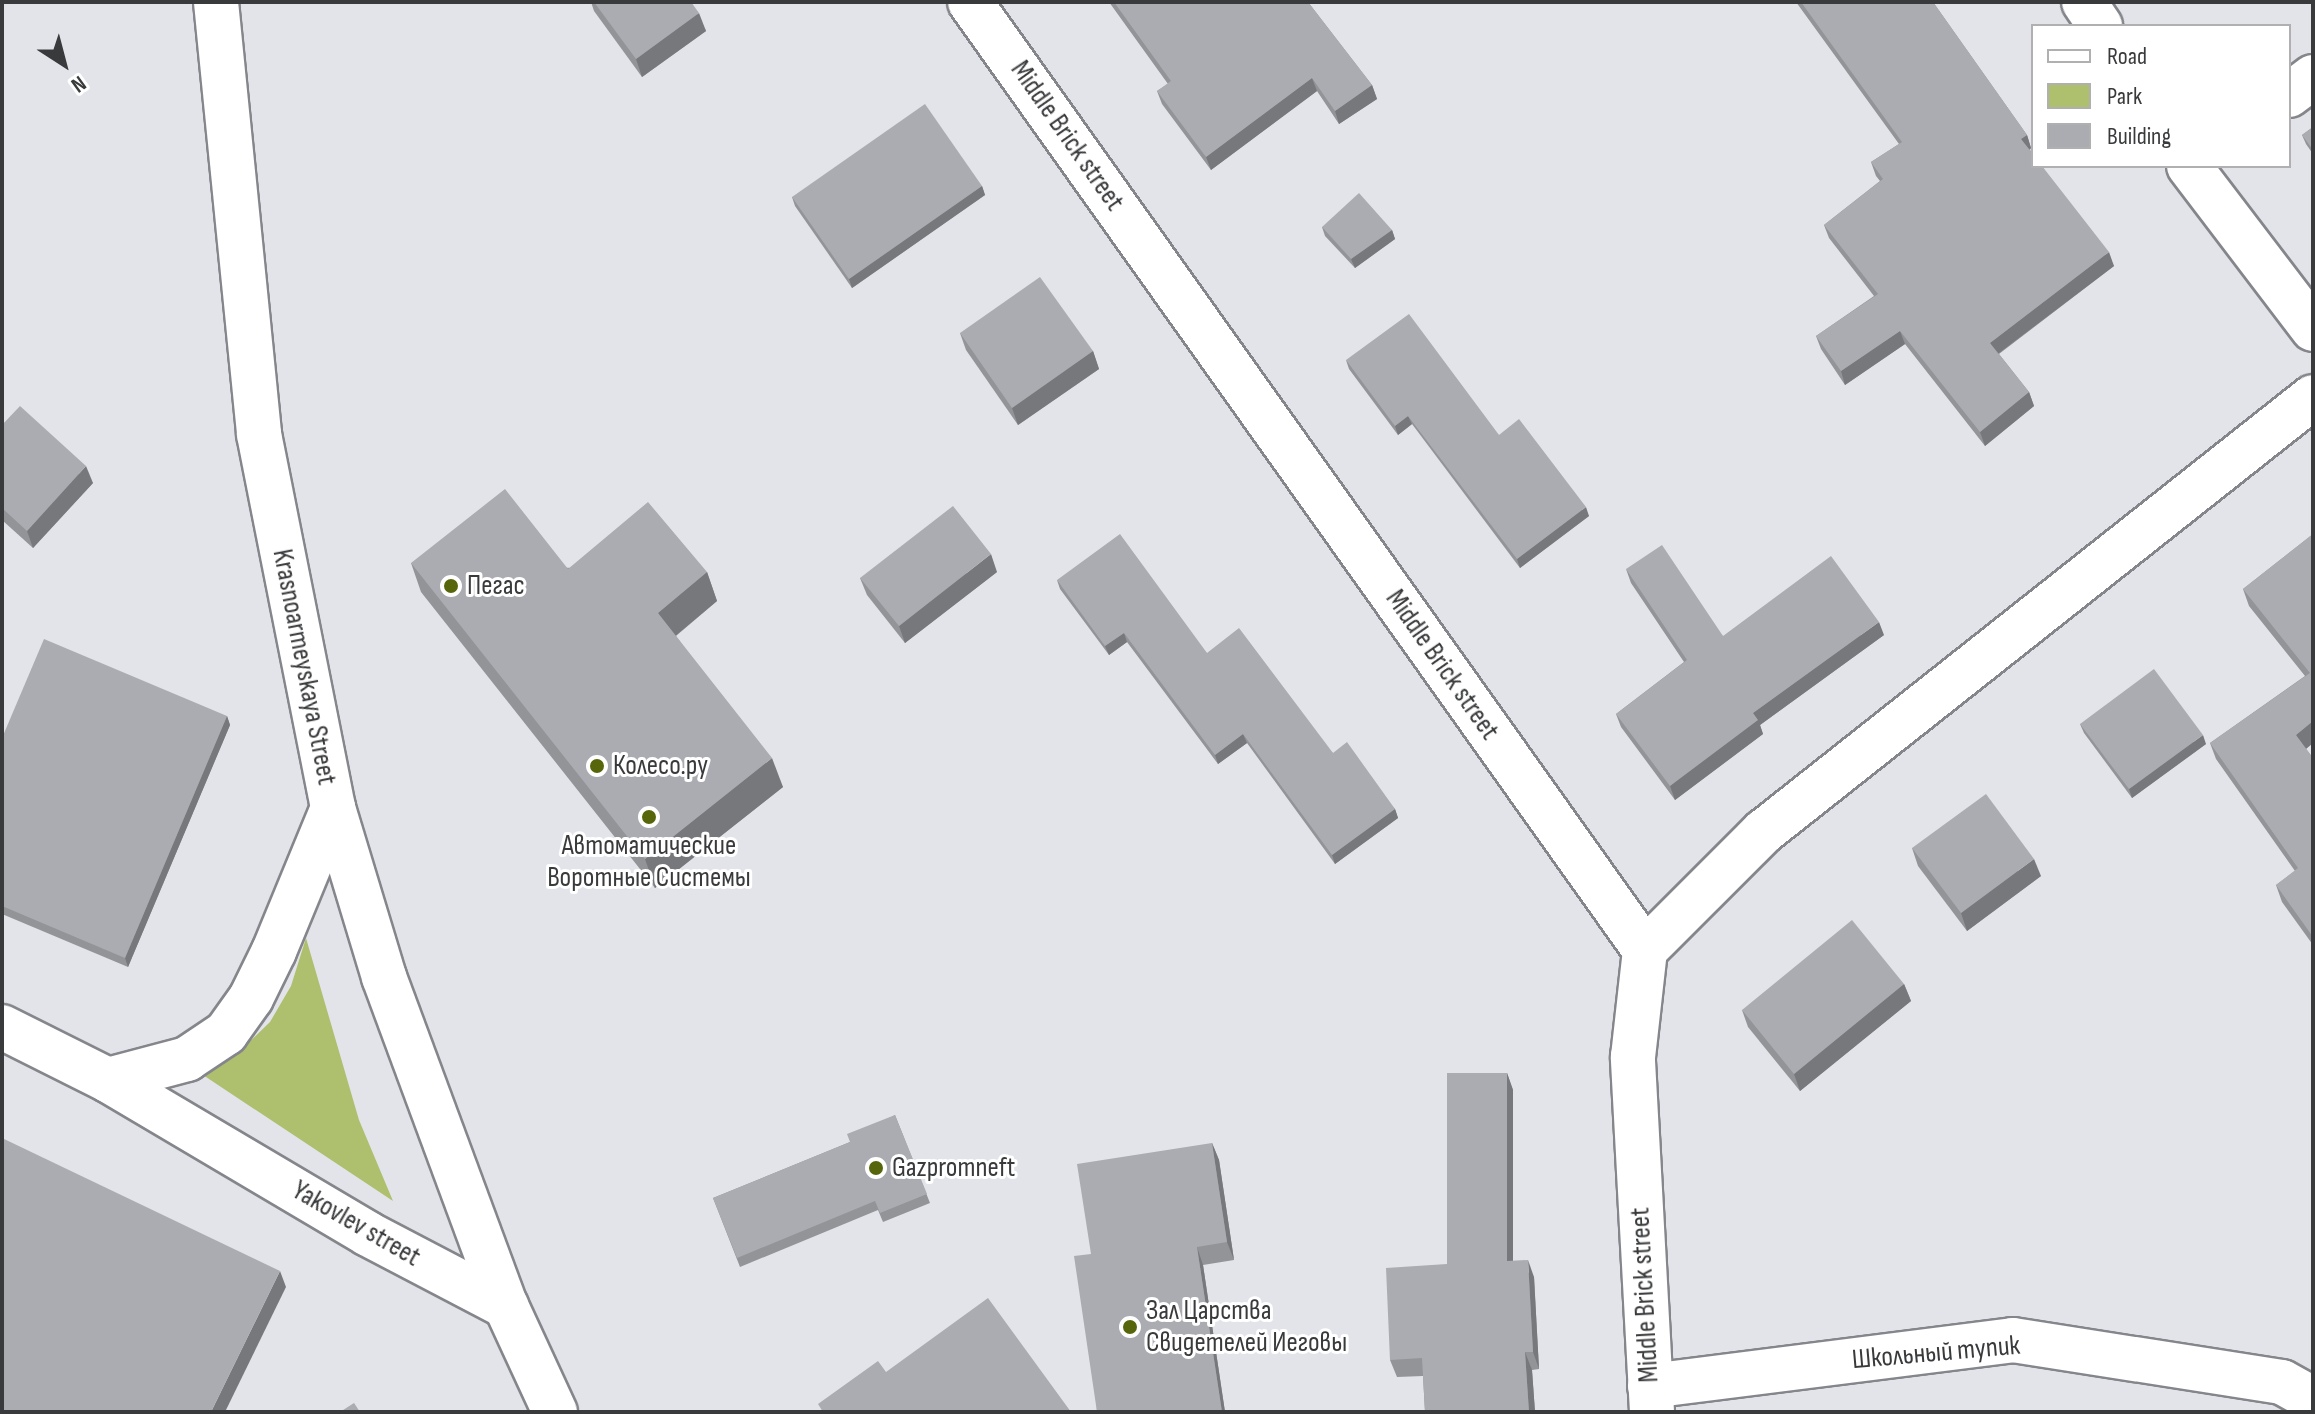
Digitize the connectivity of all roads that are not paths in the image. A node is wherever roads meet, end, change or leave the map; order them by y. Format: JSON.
{"nodes":[{"id":1,"x":216,"y":2,"type":"edge"},
{"id":2,"x":970,"y":2,"type":"edge"},
{"id":3,"x":2084,"y":2,"type":"edge"},
{"id":4,"x":2099,"y":24,"type":"edge"},
{"id":5,"x":2313,"y":77,"type":"edge"},
{"id":6,"x":2291,"y":94,"type":"edge"},
{"id":7,"x":2191,"y":168,"type":"edge"},
{"id":8,"x":2313,"y":329,"type":"edge"},
{"id":9,"x":2313,"y":397,"type":"edge"},
{"id":10,"x":333,"y":808,"type":"junction"},
{"id":11,"x":1645,"y":950,"type":"junction"},
{"id":12,"x":2,"y":1027,"type":"edge"},
{"id":13,"x":108,"y":1080,"type":"junction"},
{"id":14,"x":506,"y":1306,"type":"junction"},
{"id":15,"x":1651,"y":1399,"type":"edge"},
{"id":16,"x":2313,"y":1399,"type":"edge"},
{"id":17,"x":555,"y":1412,"type":"edge"}],
"edges":[{"from":1,"to":10,"type":"street","name":"Krasnoarmeyskaya Street"},
{"from":2,"to":11,"type":"street","name":"Middle Brick street"},
{"from":3,"to":4,"type":"street"},
{"from":5,"to":6,"type":"street"},
{"from":7,"to":8,"type":"street"},
{"from":9,"to":11,"type":"street"},
{"from":10,"to":13,"type":"street"},
{"from":10,"to":14,"type":"street","name":"Krasnoarmeyskaya Street"},
{"from":11,"to":15,"type":"street","name":"Middle Brick street"},
{"from":12,"to":13,"type":"street","name":"Yakovlev street"},
{"from":13,"to":14,"type":"street","name":"Yakovlev street"},
{"from":14,"to":17,"type":"street"},
{"from":15,"to":16,"type":"street","name":"Школьный тупик"}]}
